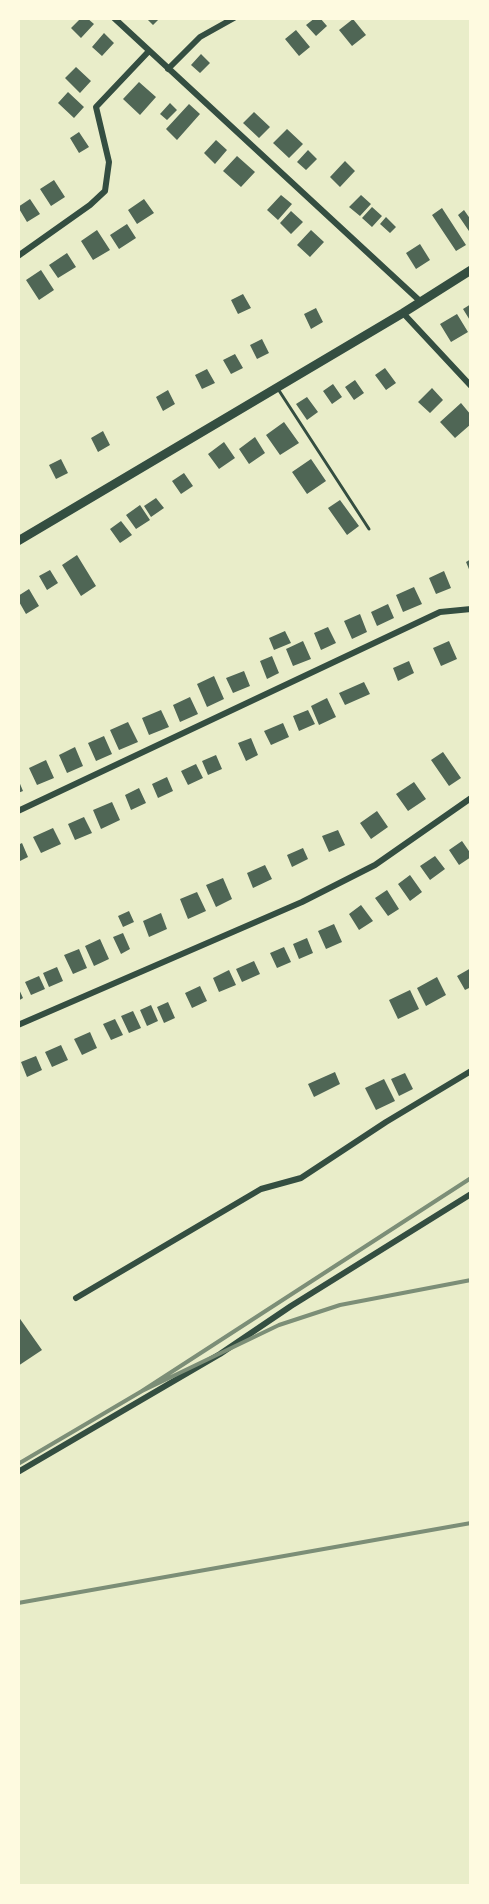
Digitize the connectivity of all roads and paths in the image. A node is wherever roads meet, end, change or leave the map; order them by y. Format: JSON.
{"nodes":[{"id":1,"x":114,"y":18,"type":"edge"},
{"id":2,"x":234,"y":18,"type":"edge"},
{"id":3,"x":149,"y":51,"type":"junction"},
{"id":4,"x":168,"y":69,"type":"junction"},
{"id":5,"x":18,"y":256,"type":"edge"},
{"id":6,"x":471,"y":270,"type":"edge"},
{"id":7,"x":421,"y":302,"type":"junction"},
{"id":8,"x":403,"y":313,"type":"junction"},
{"id":9,"x":471,"y":386,"type":"edge"},
{"id":10,"x":277,"y":387,"type":"junction"},
{"id":11,"x":369,"y":528,"type":"dead end"},
{"id":12,"x":18,"y":541,"type":"edge"},
{"id":13,"x":471,"y":609,"type":"edge"},
{"id":14,"x":471,"y":798,"type":"edge"},
{"id":15,"x":18,"y":811,"type":"edge"},
{"id":16,"x":18,"y":1025,"type":"edge"},
{"id":17,"x":471,"y":1071,"type":"edge"},
{"id":18,"x":471,"y":1194,"type":"edge"},
{"id":19,"x":76,"y":1298,"type":"dead end"},
{"id":20,"x":18,"y":1472,"type":"edge"}],
"edges":[{"from":1,"to":3,"type":"street"},
{"from":2,"to":4,"type":"street"},
{"from":3,"to":4,"type":"street"},
{"from":3,"to":5,"type":"street"},
{"from":4,"to":7,"type":"street"},
{"from":6,"to":7,"type":"main road"},
{"from":7,"to":8,"type":"main road"},
{"from":8,"to":9,"type":"street"},
{"from":8,"to":10,"type":"main road"},
{"from":10,"to":11,"type":"lane"},
{"from":10,"to":12,"type":"main road"},
{"from":13,"to":15,"type":"street"},
{"from":14,"to":16,"type":"street"},
{"from":17,"to":19,"type":"street"},
{"from":18,"to":20,"type":"street"}]}
